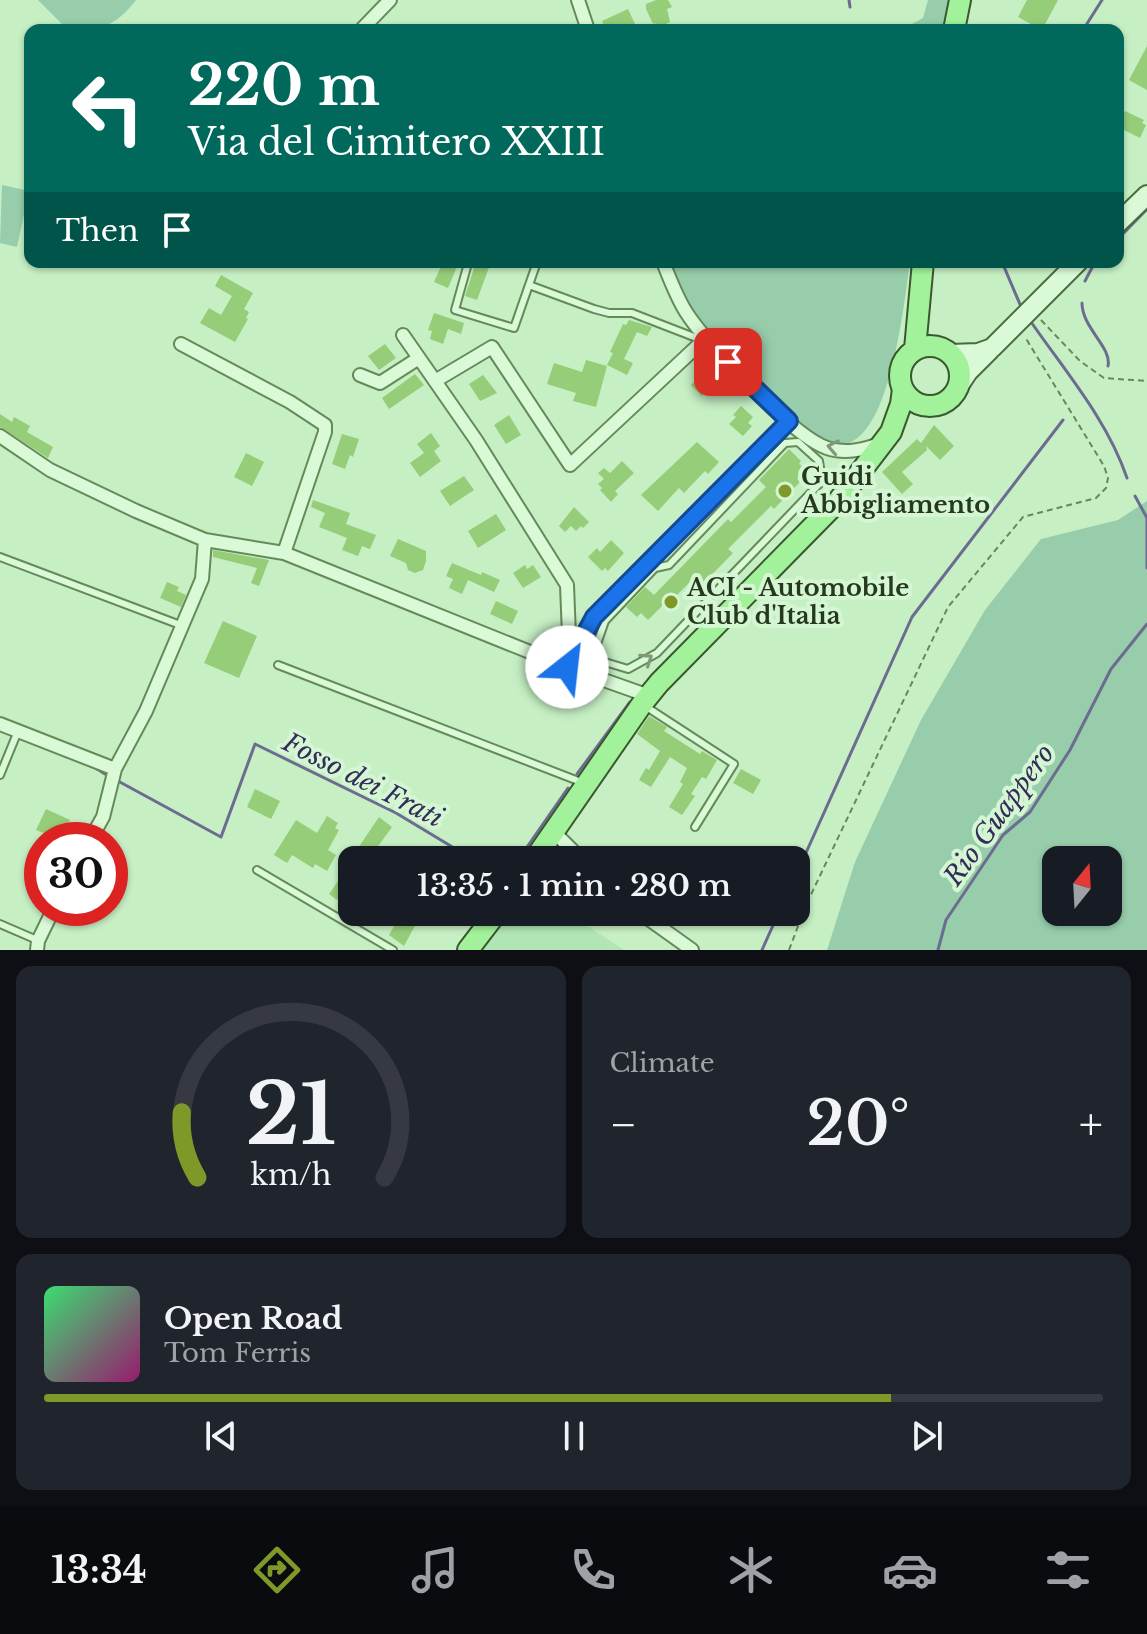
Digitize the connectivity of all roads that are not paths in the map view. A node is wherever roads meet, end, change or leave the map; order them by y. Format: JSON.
{"nodes":[{"id":1,"x":390,"y":0,"type":"edge"},
{"id":2,"x":578,"y":0,"type":"edge"},
{"id":3,"x":960,"y":0,"type":"edge"},
{"id":4,"x":367,"y":24,"type":"edge"},
{"id":5,"x":586,"y":24,"type":"edge"},
{"id":6,"x":955,"y":24,"type":"edge"},
{"id":7,"x":1147,"y":195,"type":"edge"},
{"id":8,"x":1124,"y":217,"type":"edge"},
{"id":9,"x":467,"y":268,"type":"edge"},
{"id":10,"x":535,"y":268,"type":"edge"},
{"id":11,"x":666,"y":268,"type":"edge"},
{"id":12,"x":923,"y":268,"type":"edge"},
{"id":13,"x":1072,"y":268,"type":"edge"},
{"id":14,"x":529,"y":285,"type":"junction"},
{"id":15,"x":921,"y":299,"type":"junction"},
{"id":16,"x":403,"y":335,"type":"dead end"},
{"id":17,"x":706,"y":338,"type":"junction"},
{"id":18,"x":181,"y":344,"type":"dead end"},
{"id":19,"x":994,"y":346,"type":"junction"},
{"id":20,"x":915,"y":349,"type":"junction"},
{"id":21,"x":946,"y":351,"type":"junction"},
{"id":22,"x":419,"y":358,"type":"junction"},
{"id":23,"x":360,"y":375,"type":"dead end"},
{"id":24,"x":435,"y":381,"type":"junction"},
{"id":25,"x":958,"y":387,"type":"junction"},
{"id":26,"x":903,"y":389,"type":"junction"},
{"id":27,"x":929,"y":406,"type":"junction"},
{"id":28,"x":789,"y":421,"type":"junction"},
{"id":29,"x":0,"y":436,"type":"edge"},
{"id":30,"x":887,"y":436,"type":"junction"},
{"id":31,"x":205,"y":540,"type":"junction"},
{"id":32,"x":284,"y":553,"type":"junction"},
{"id":33,"x":0,"y":557,"type":"edge"},
{"id":34,"x":183,"y":626,"type":"junction"},
{"id":35,"x":596,"y":628,"type":"junction"},
{"id":36,"x":575,"y":653,"type":"junction"},
{"id":37,"x":592,"y":658,"type":"junction"},
{"id":38,"x":278,"y":665,"type":"dead end"},
{"id":39,"x":567,"y":667,"type":"junction"},
{"id":40,"x":645,"y":700,"type":"junction"},
{"id":41,"x":0,"y":716,"type":"edge"},
{"id":42,"x":0,"y":724,"type":"edge"},
{"id":43,"x":18,"y":731,"type":"junction"},
{"id":44,"x":74,"y":752,"type":"junction"},
{"id":45,"x":115,"y":769,"type":"junction"},
{"id":46,"x":0,"y":775,"type":"edge"},
{"id":47,"x":587,"y":784,"type":"junction"},
{"id":48,"x":100,"y":822,"type":"edge"},
{"id":49,"x":695,"y":827,"type":"dead end"},
{"id":50,"x":554,"y":832,"type":"junction"},
{"id":51,"x":544,"y":846,"type":"edge"},
{"id":52,"x":568,"y":846,"type":"edge"},
{"id":53,"x":257,"y":870,"type":"dead end"},
{"id":54,"x":0,"y":924,"type":"edge"},
{"id":55,"x":46,"y":926,"type":"edge"},
{"id":56,"x":486,"y":926,"type":"edge"},
{"id":57,"x":659,"y":926,"type":"edge"},
{"id":58,"x":37,"y":945,"type":"edge"},
{"id":59,"x":393,"y":950,"type":"edge"},
{"id":60,"x":468,"y":950,"type":"edge"},
{"id":61,"x":692,"y":950,"type":"edge"}],
"edges":[{"from":1,"to":4,"type":"street"},
{"from":2,"to":5,"type":"street"},
{"from":3,"to":6,"type":"main road"},
{"from":7,"to":8,"type":"main road"},
{"from":9,"to":14,"type":"lane"},
{"from":10,"to":14,"type":"lane"},
{"from":11,"to":17,"type":"street"},
{"from":12,"to":15,"type":"main road"},
{"from":13,"to":19,"type":"main road"},
{"from":14,"to":17,"type":"lane"},
{"from":15,"to":20,"type":"main road"},
{"from":15,"to":21,"type":"main road"},
{"from":16,"to":22,"type":"street"},
{"from":17,"to":24,"type":"street"},
{"from":17,"to":28,"type":"street"},
{"from":18,"to":32,"type":"street"},
{"from":19,"to":21,"type":"main road"},
{"from":19,"to":25,"type":"main road"},
{"from":20,"to":21,"type":"main road"},
{"from":20,"to":26,"type":"main road"},
{"from":21,"to":25,"type":"main road"},
{"from":22,"to":23,"type":"street"},
{"from":22,"to":24,"type":"street"},
{"from":24,"to":39,"type":"street"},
{"from":25,"to":27,"type":"main road"},
{"from":26,"to":27,"type":"main road"},
{"from":26,"to":30,"type":"main road"},
{"from":27,"to":30,"type":"main road"},
{"from":30,"to":28,"type":"street","one_way":true},
{"from":28,"to":35,"type":"street"},
{"from":29,"to":31,"type":"street"},
{"from":30,"to":40,"type":"main road"},
{"from":31,"to":32,"type":"street"},
{"from":31,"to":34,"type":"street"},
{"from":32,"to":39,"type":"street"},
{"from":33,"to":34,"type":"lane"},
{"from":34,"to":45,"type":"street"},
{"from":35,"to":36,"type":"street"},
{"from":35,"to":37,"type":"lane"},
{"from":37,"to":35,"type":"lane","one_way":true},
{"from":36,"to":37,"type":"lane"},
{"from":36,"to":39,"type":"street"},
{"from":38,"to":47,"type":"lane"},
{"from":39,"to":40,"type":"street"},
{"from":40,"to":47,"type":"main road"},
{"from":40,"to":49,"type":"lane"},
{"from":41,"to":44,"type":"street"},
{"from":42,"to":43,"type":"street"},
{"from":43,"to":44,"type":"street"},
{"from":43,"to":46,"type":"lane"},
{"from":44,"to":45,"type":"street"},
{"from":45,"to":48,"type":"street"},
{"from":47,"to":50,"type":"main road"},
{"from":50,"to":51,"type":"main road"},
{"from":50,"to":52,"type":"street"},
{"from":53,"to":59,"type":"lane"},
{"from":54,"to":58,"type":"lane"},
{"from":55,"to":58,"type":"street"},
{"from":56,"to":60,"type":"main road"},
{"from":57,"to":61,"type":"street"}]}
